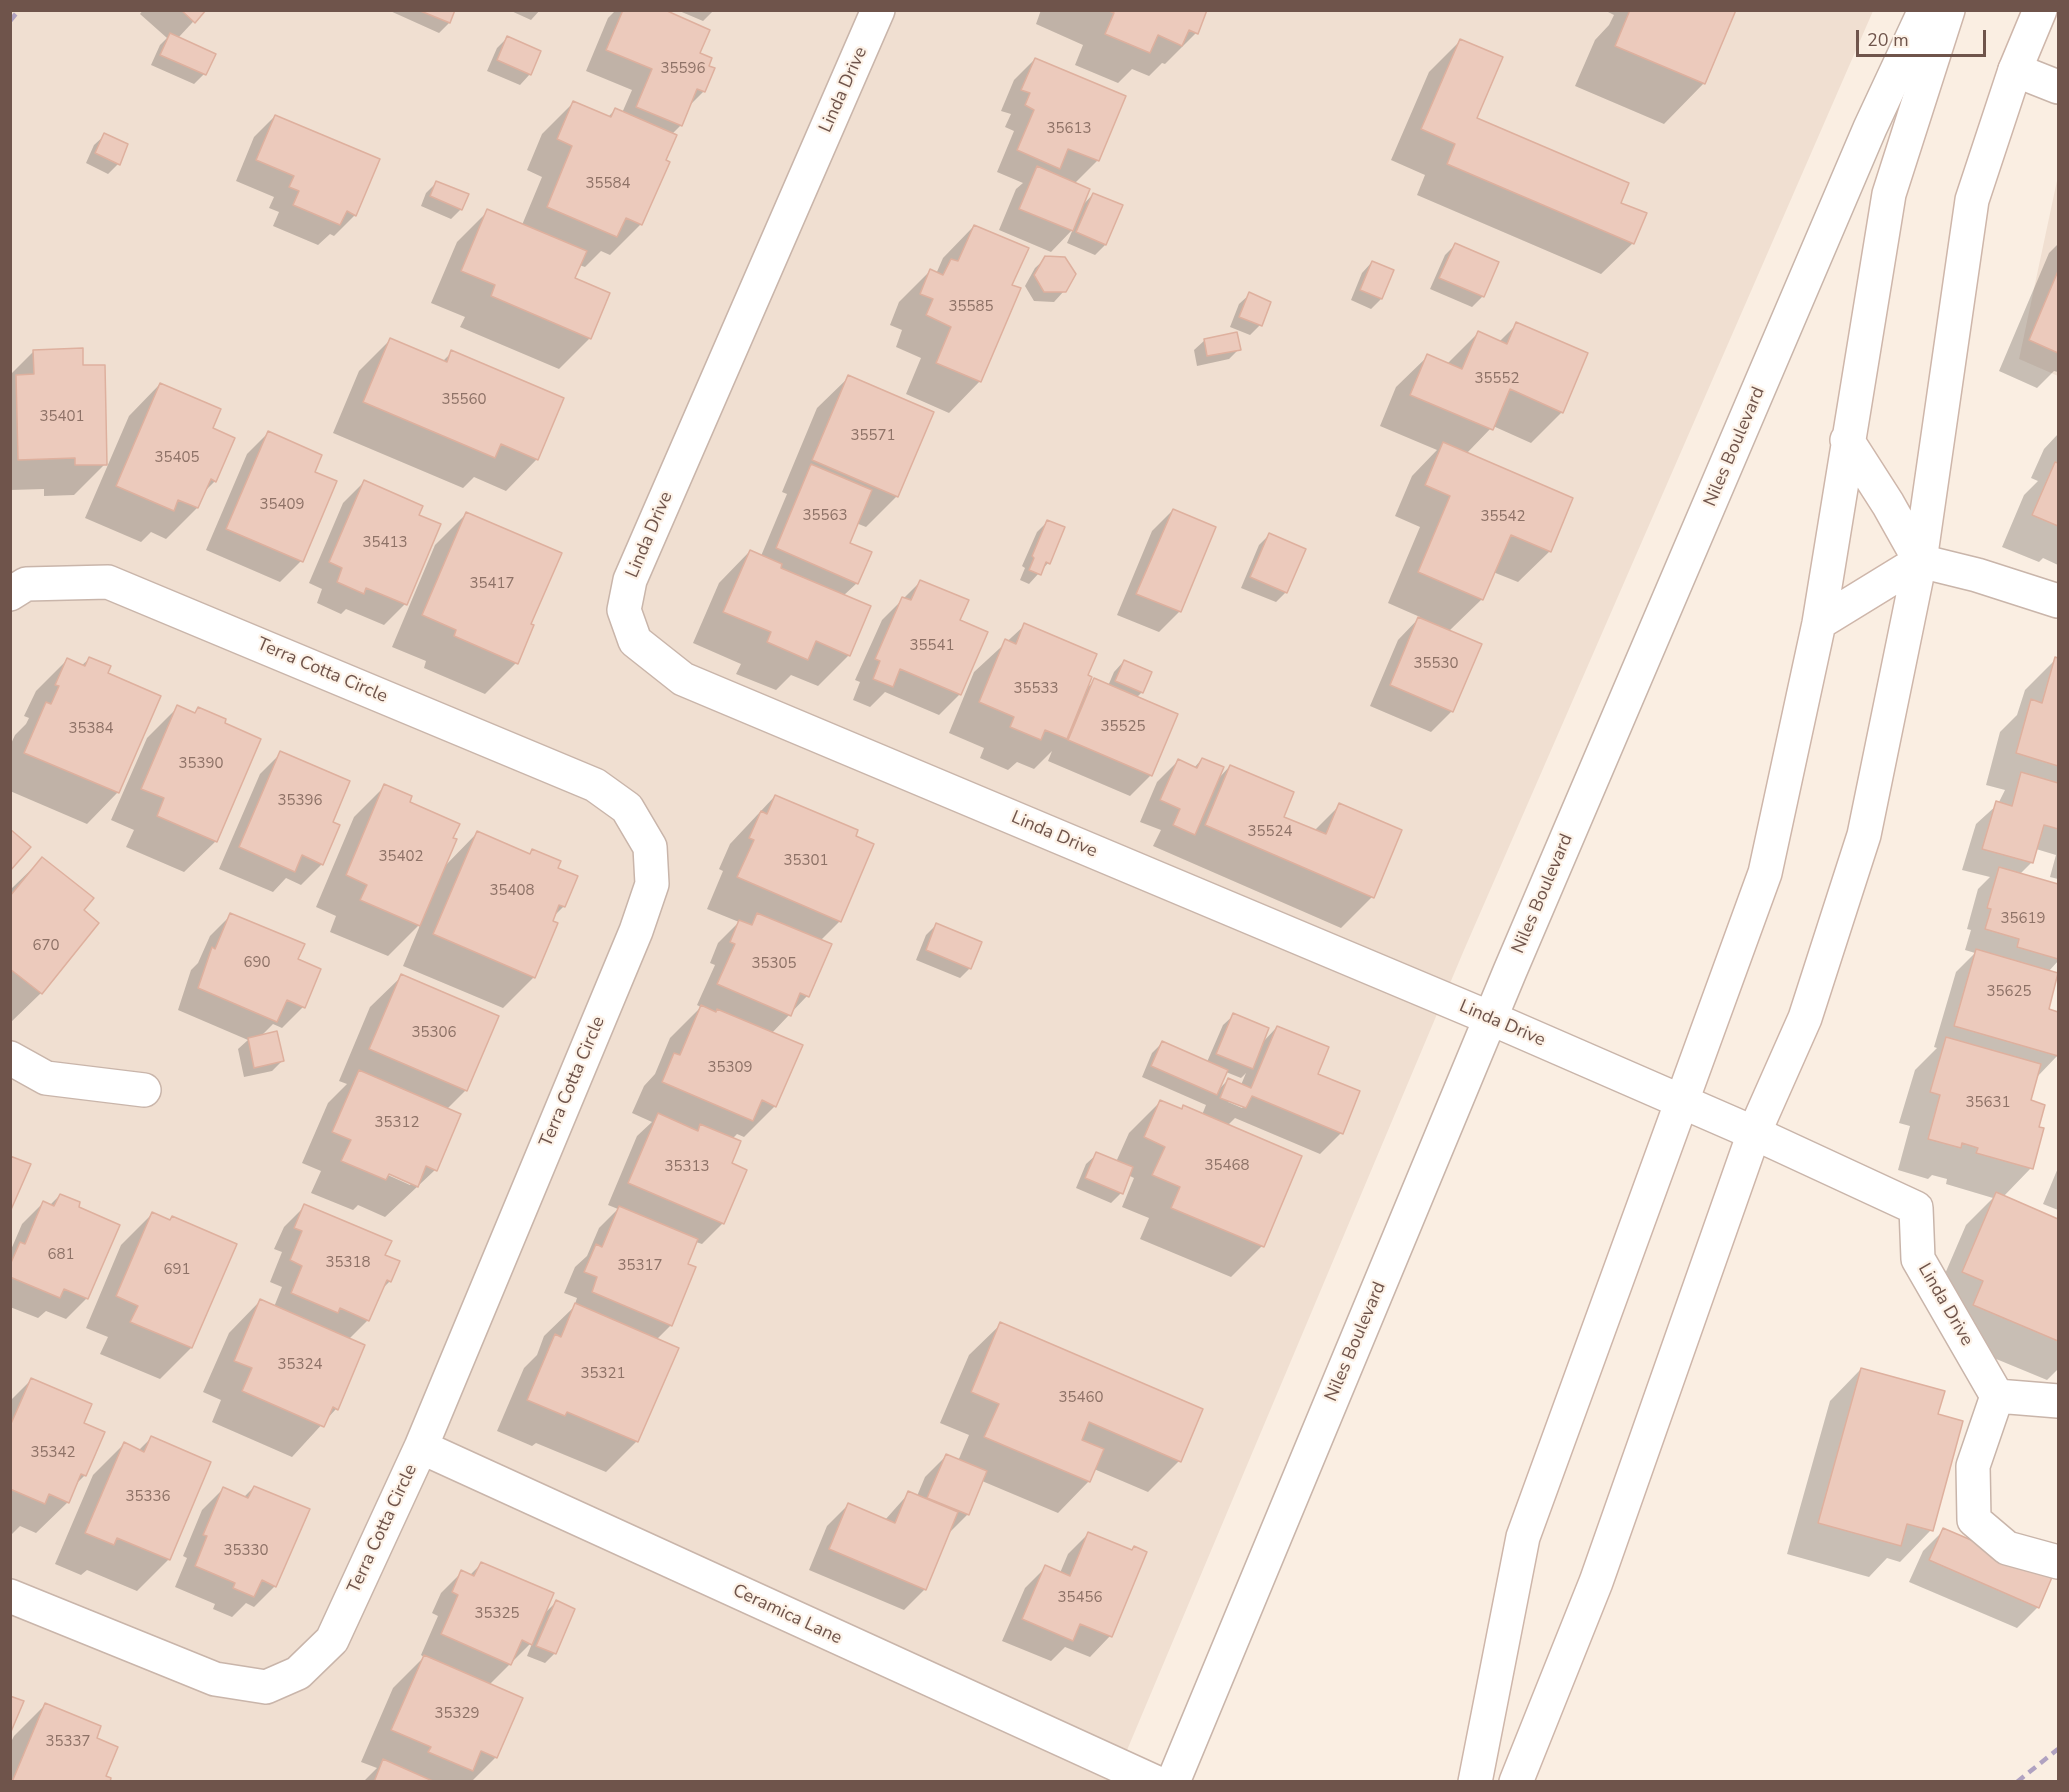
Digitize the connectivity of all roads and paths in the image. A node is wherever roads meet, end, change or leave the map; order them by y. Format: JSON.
{"nodes":[{"id":1,"x":878,"y":10,"type":"edge"},
{"id":2,"x":1925,"y":10,"type":"edge"},
{"id":3,"x":1948,"y":10,"type":"edge"},
{"id":4,"x":2040,"y":10,"type":"edge"},
{"id":5,"x":2015,"y":70,"type":"junction"},
{"id":6,"x":2058,"y":87,"type":"edge"},
{"id":7,"x":1847,"y":440,"type":"junction"},
{"id":8,"x":1920,"y":561,"type":"junction"},
{"id":9,"x":10,"y":594,"type":"edge"},
{"id":10,"x":2058,"y":601,"type":"edge"},
{"id":11,"x":1819,"y":623,"type":"junction"},
{"id":12,"x":1490,"y":1018,"type":"junction"},
{"id":13,"x":10,"y":1058,"type":"edge"},
{"id":14,"x":144,"y":1090,"type":"dead end"},
{"id":15,"x":1684,"y":1102,"type":"junction"},
{"id":16,"x":1754,"y":1133,"type":"junction"},
{"id":17,"x":1997,"y":1396,"type":"junction"},
{"id":18,"x":2058,"y":1401,"type":"edge"},
{"id":19,"x":421,"y":1447,"type":"junction"},
{"id":20,"x":2058,"y":1562,"type":"edge"},
{"id":21,"x":10,"y":1596,"type":"edge"},
{"id":22,"x":1155,"y":1782,"type":"edge"},
{"id":23,"x":1173,"y":1782,"type":"edge"},
{"id":24,"x":1475,"y":1782,"type":"edge"},
{"id":25,"x":1516,"y":1782,"type":"edge"}],
"edges":[{"from":1,"to":12,"type":"street","name":"Linda Drive"},
{"from":2,"to":12,"type":"street","name":"Niles Boulevard"},
{"from":3,"to":7,"type":"street"},
{"from":4,"to":5,"type":"street"},
{"from":5,"to":6,"type":"street"},
{"from":5,"to":8,"type":"street"},
{"from":7,"to":8,"type":"street"},
{"from":7,"to":11,"type":"street"},
{"from":8,"to":10,"type":"street"},
{"from":8,"to":11,"type":"street"},
{"from":8,"to":16,"type":"street"},
{"from":9,"to":19,"type":"street","name":"Terra Cotta Circle"},
{"from":11,"to":15,"type":"street"},
{"from":12,"to":15,"type":"street","name":"Linda Drive"},
{"from":12,"to":23,"type":"street","name":"Niles Boulevard"},
{"from":13,"to":14,"type":"street"},
{"from":15,"to":16,"type":"street","name":"Linda Drive"},
{"from":15,"to":24,"type":"street"},
{"from":16,"to":17,"type":"street","name":"Linda Drive"},
{"from":16,"to":25,"type":"street"},
{"from":17,"to":18,"type":"street"},
{"from":17,"to":20,"type":"street"},
{"from":19,"to":21,"type":"street","name":"Terra Cotta Circle"},
{"from":19,"to":22,"type":"street","name":"Ceramica Lane"}]}
